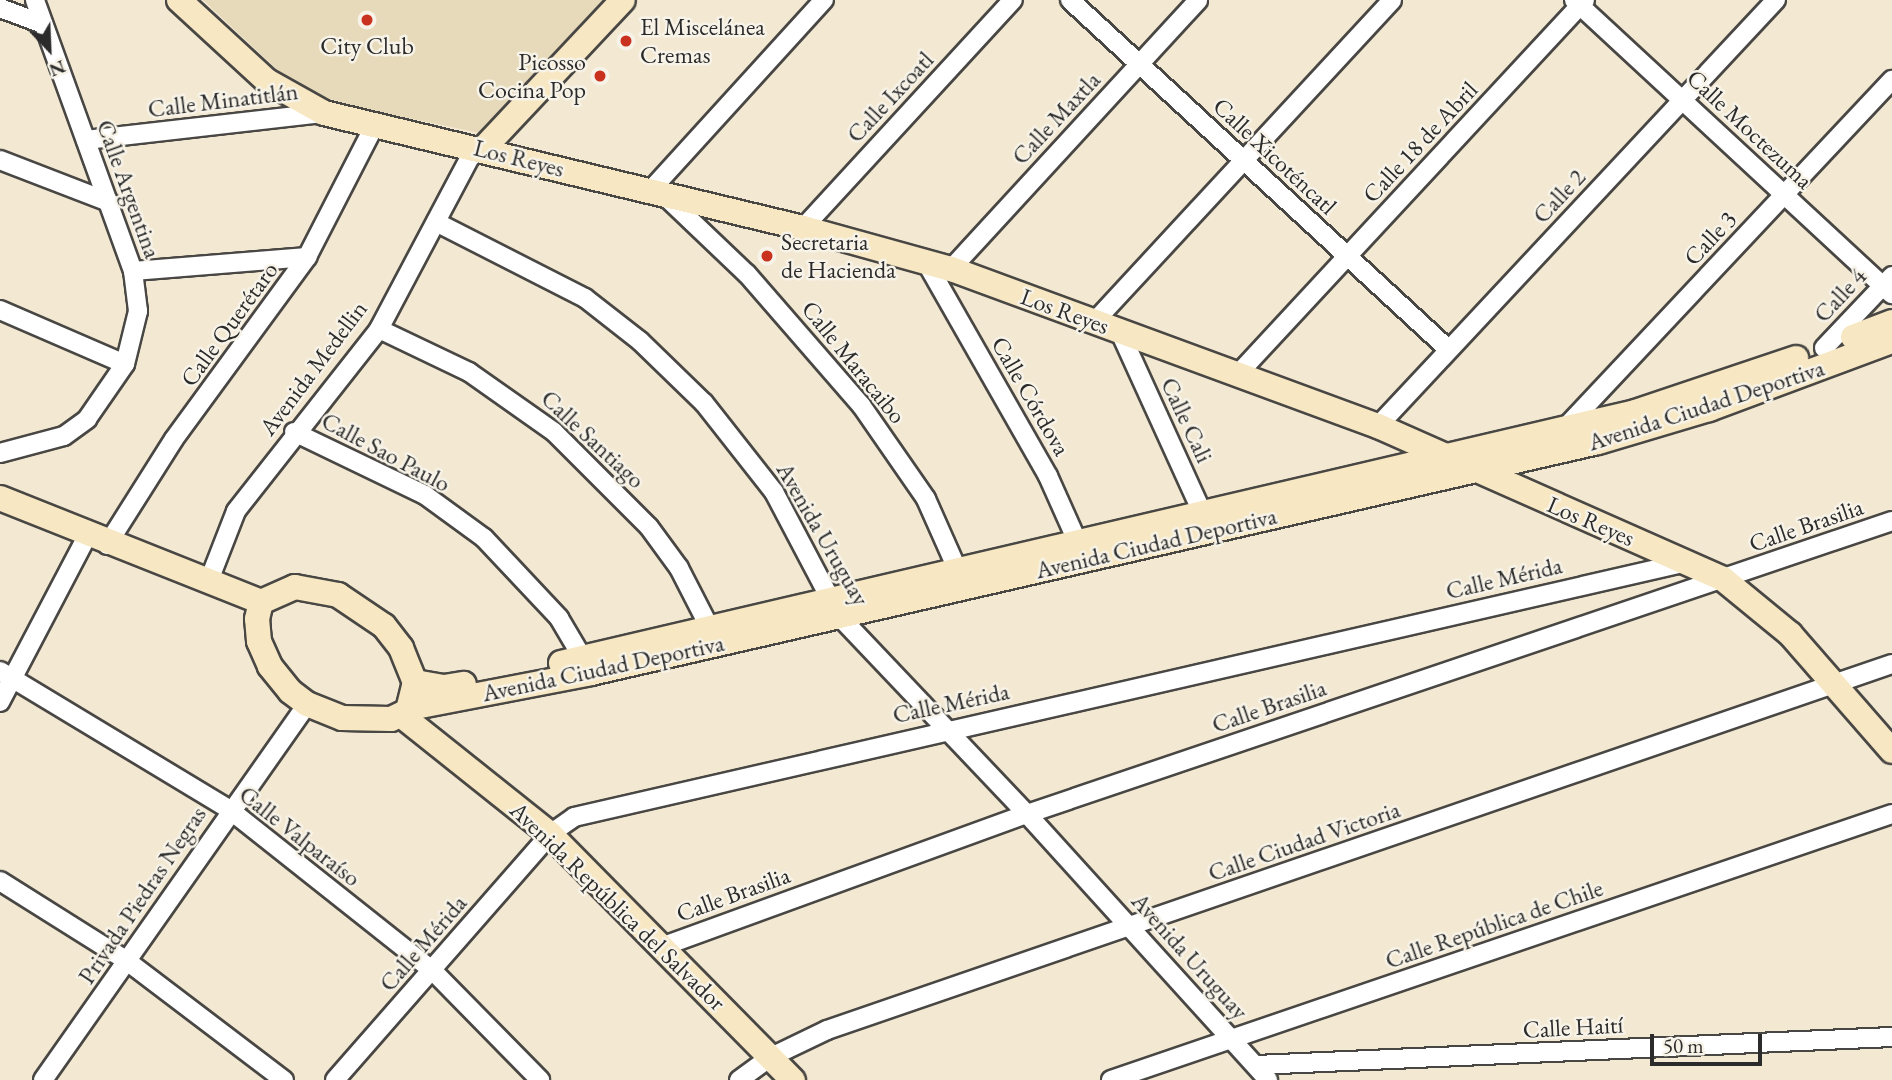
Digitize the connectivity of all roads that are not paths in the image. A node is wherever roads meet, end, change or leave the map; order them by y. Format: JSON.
{"nodes":[{"id":1,"x":35,"y":0,"type":"edge"},
{"id":2,"x":178,"y":0,"type":"edge"},
{"id":3,"x":623,"y":0,"type":"edge"},
{"id":4,"x":824,"y":0,"type":"edge"},
{"id":5,"x":1013,"y":0,"type":"edge"},
{"id":6,"x":1070,"y":0,"type":"edge"},
{"id":7,"x":1198,"y":0,"type":"edge"},
{"id":8,"x":1392,"y":0,"type":"edge"},
{"id":9,"x":1776,"y":0,"type":"edge"},
{"id":10,"x":1580,"y":2,"type":"edge"},
{"id":11,"x":0,"y":8,"type":"edge"},
{"id":12,"x":43,"y":24,"type":"junction"},
{"id":13,"x":1139,"y":64,"type":"junction"},
{"id":14,"x":1892,"y":80,"type":"edge"},
{"id":15,"x":1682,"y":100,"type":"junction"},
{"id":16,"x":324,"y":113,"type":"junction"},
{"id":17,"x":376,"y":123,"type":"junction"},
{"id":18,"x":86,"y":140,"type":"junction"},
{"id":19,"x":482,"y":149,"type":"junction"},
{"id":20,"x":1242,"y":159,"type":"junction"},
{"id":21,"x":0,"y":160,"type":"edge"},
{"id":22,"x":657,"y":194,"type":"junction"},
{"id":23,"x":1784,"y":195,"type":"junction"},
{"id":24,"x":108,"y":202,"type":"junction"},
{"id":25,"x":436,"y":222,"type":"junction"},
{"id":26,"x":803,"y":228,"type":"junction"},
{"id":27,"x":1347,"y":256,"type":"junction"},
{"id":28,"x":307,"y":257,"type":"junction"},
{"id":29,"x":926,"y":262,"type":"junction"},
{"id":30,"x":951,"y":269,"type":"junction"},
{"id":31,"x":134,"y":271,"type":"junction"},
{"id":32,"x":1889,"y":285,"type":"edge"},
{"id":33,"x":0,"y":310,"type":"edge"},
{"id":34,"x":1095,"y":321,"type":"junction"},
{"id":35,"x":1892,"y":323,"type":"edge"},
{"id":36,"x":379,"y":329,"type":"junction"},
{"id":37,"x":1119,"y":330,"type":"junction"},
{"id":38,"x":1892,"y":341,"type":"edge"},
{"id":39,"x":1824,"y":348,"type":"junction"},
{"id":40,"x":1448,"y":349,"type":"junction"},
{"id":41,"x":125,"y":364,"type":"junction"},
{"id":42,"x":1238,"y":374,"type":"junction"},
{"id":43,"x":1378,"y":426,"type":"junction"},
{"id":44,"x":1564,"y":429,"type":"junction"},
{"id":45,"x":294,"y":432,"type":"junction"},
{"id":46,"x":0,"y":453,"type":"edge"},
{"id":47,"x":1444,"y":457,"type":"junction"},
{"id":48,"x":1475,"y":471,"type":"junction"},
{"id":49,"x":0,"y":498,"type":"edge"},
{"id":50,"x":1892,"y":521,"type":"edge"},
{"id":51,"x":1206,"y":522,"type":"junction"},
{"id":52,"x":97,"y":540,"type":"junction"},
{"id":53,"x":1081,"y":550,"type":"junction"},
{"id":54,"x":1687,"y":562,"type":"junction"},
{"id":55,"x":961,"y":578,"type":"junction"},
{"id":56,"x":1723,"y":579,"type":"junction"},
{"id":57,"x":208,"y":583,"type":"junction"},
{"id":58,"x":261,"y":602,"type":"junction"},
{"id":59,"x":834,"y":608,"type":"junction"},
{"id":60,"x":714,"y":636,"type":"junction"},
{"id":61,"x":1892,"y":664,"type":"edge"},
{"id":62,"x":587,"y":666,"type":"junction"},
{"id":63,"x":7,"y":673,"type":"edge"},
{"id":64,"x":415,"y":682,"type":"junction"},
{"id":65,"x":1833,"y":684,"type":"junction"},
{"id":66,"x":0,"y":702,"type":"edge"},
{"id":67,"x":307,"y":704,"type":"junction"},
{"id":68,"x":406,"y":712,"type":"junction"},
{"id":69,"x":947,"y":731,"type":"junction"},
{"id":70,"x":1892,"y":751,"type":"edge"},
{"id":71,"x":230,"y":810,"type":"junction"},
{"id":72,"x":1027,"y":814,"type":"junction"},
{"id":73,"x":1892,"y":814,"type":"edge"},
{"id":74,"x":550,"y":834,"type":"junction"},
{"id":75,"x":0,"y":881,"type":"edge"},
{"id":76,"x":1131,"y":927,"type":"junction"},
{"id":77,"x":664,"y":946,"type":"junction"},
{"id":78,"x":127,"y":961,"type":"junction"},
{"id":79,"x":433,"y":971,"type":"junction"},
{"id":80,"x":1892,"y":1037,"type":"edge"},
{"id":81,"x":1232,"y":1040,"type":"junction"},
{"id":82,"x":771,"y":1057,"type":"junction"},
{"id":83,"x":1256,"y":1066,"type":"junction"},
{"id":84,"x":1138,"y":1075,"type":"edge"},
{"id":85,"x":43,"y":1080,"type":"edge"},
{"id":86,"x":284,"y":1080,"type":"edge"},
{"id":87,"x":335,"y":1080,"type":"edge"},
{"id":88,"x":540,"y":1080,"type":"edge"},
{"id":89,"x":739,"y":1080,"type":"edge"},
{"id":90,"x":793,"y":1080,"type":"edge"},
{"id":91,"x":1111,"y":1080,"type":"edge"},
{"id":92,"x":1268,"y":1080,"type":"edge"}],
"edges":[{"from":1,"to":12,"type":"street","name":"Calle Argentina"},
{"from":2,"to":16,"type":"street","name":"Los Reyes"},
{"from":3,"to":19,"type":"street"},
{"from":4,"to":22,"type":"street"},
{"from":5,"to":26,"type":"street","name":"Calle Ixcoatl"},
{"from":6,"to":13,"type":"street","name":"Calle Xicoténcatl"},
{"from":7,"to":13,"type":"street","name":"Calle Maxtla"},
{"from":8,"to":20,"type":"street"},
{"from":9,"to":15,"type":"street","name":"Calle 2"},
{"from":10,"to":15,"type":"street","name":"Calle Moctezuma"},
{"from":10,"to":27,"type":"street","name":"Calle 18 de Abril"},
{"from":11,"to":12,"type":"street"},
{"from":12,"to":18,"type":"street","name":"Calle Argentina"},
{"from":13,"to":20,"type":"street","name":"Calle Xicoténcatl"},
{"from":13,"to":30,"type":"street","name":"Calle Maxtla"},
{"from":14,"to":23,"type":"street","name":"Calle 3"},
{"from":15,"to":23,"type":"street","name":"Calle Moctezuma"},
{"from":15,"to":40,"type":"street","name":"Calle 2"},
{"from":16,"to":17,"type":"street","name":"Los Reyes"},
{"from":16,"to":18,"type":"street","name":"Calle Minatitlán"},
{"from":17,"to":19,"type":"street","name":"Los Reyes"},
{"from":17,"to":28,"type":"street","name":"Calle Querétaro"},
{"from":18,"to":24,"type":"street","name":"Calle Argentina"},
{"from":19,"to":22,"type":"street","name":"Los Reyes"},
{"from":19,"to":25,"type":"street","name":"Avenida Medellin"},
{"from":20,"to":27,"type":"street","name":"Calle Xicoténcatl"},
{"from":20,"to":34,"type":"street"},
{"from":21,"to":24,"type":"street"},
{"from":22,"to":26,"type":"street","name":"Los Reyes"},
{"from":22,"to":55,"type":"street","name":"Calle Maracaibo"},
{"from":23,"to":32,"type":"street","name":"Calle Moctezuma"},
{"from":23,"to":44,"type":"street","name":"Calle 3"},
{"from":24,"to":31,"type":"street","name":"Calle Argentina"},
{"from":25,"to":36,"type":"street","name":"Avenida Medellin"},
{"from":25,"to":59,"type":"street","name":"Avenida Uruguay"},
{"from":26,"to":29,"type":"street","name":"Los Reyes"},
{"from":27,"to":40,"type":"street","name":"Calle Xicoténcatl"},
{"from":27,"to":42,"type":"street","name":"Calle 18 de Abril"},
{"from":28,"to":31,"type":"street"},
{"from":28,"to":52,"type":"street","name":"Calle Querétaro"},
{"from":29,"to":30,"type":"street","name":"Los Reyes"},
{"from":29,"to":53,"type":"street","name":"Calle Córdova"},
{"from":30,"to":34,"type":"street","name":"Los Reyes"},
{"from":31,"to":41,"type":"street","name":"Calle Argentina"},
{"from":32,"to":39,"type":"street","name":"Calle 4"},
{"from":33,"to":41,"type":"street"},
{"from":34,"to":37,"type":"street","name":"Los Reyes"},
{"from":35,"to":39,"type":"street","name":"Avenida Ciudad Deportiva"},
{"from":36,"to":45,"type":"street","name":"Avenida Medellin"},
{"from":36,"to":60,"type":"street","name":"Calle Santiago"},
{"from":37,"to":42,"type":"street","name":"Los Reyes"},
{"from":37,"to":51,"type":"street","name":"Calle Cali"},
{"from":38,"to":48,"type":"street","name":"Avenida Ciudad Deportiva"},
{"from":39,"to":44,"type":"street","name":"Avenida Ciudad Deportiva"},
{"from":40,"to":43,"type":"street","name":"Calle 2"},
{"from":41,"to":46,"type":"street","name":"Calle Argentina"},
{"from":42,"to":43,"type":"street","name":"Los Reyes"},
{"from":43,"to":47,"type":"street","name":"Los Reyes"},
{"from":44,"to":47,"type":"street","name":"Avenida Ciudad Deportiva"},
{"from":45,"to":57,"type":"street","name":"Avenida Medellin"},
{"from":45,"to":62,"type":"street","name":"Calle Sao Paulo"},
{"from":47,"to":48,"type":"street","name":"Los Reyes"},
{"from":47,"to":51,"type":"street","name":"Avenida Ciudad Deportiva"},
{"from":48,"to":51,"type":"street","name":"Avenida Ciudad Deportiva"},
{"from":48,"to":54,"type":"street","name":"Los Reyes"},
{"from":49,"to":52,"type":"street"},
{"from":50,"to":56,"type":"street","name":"Calle Brasilia"},
{"from":51,"to":53,"type":"street","name":"Avenida Ciudad Deportiva"},
{"from":52,"to":57,"type":"street"},
{"from":52,"to":63,"type":"street","name":"Calle Querétaro"},
{"from":53,"to":55,"type":"street","name":"Avenida Ciudad Deportiva"},
{"from":54,"to":56,"type":"street","name":"Los Reyes"},
{"from":54,"to":69,"type":"street","name":"Calle Mérida"},
{"from":55,"to":59,"type":"street","name":"Avenida Ciudad Deportiva"},
{"from":56,"to":65,"type":"street","name":"Los Reyes"},
{"from":56,"to":72,"type":"street","name":"Calle Brasilia"},
{"from":57,"to":58,"type":"street"},
{"from":58,"to":64,"type":"street"},
{"from":58,"to":67,"type":"street"},
{"from":59,"to":60,"type":"street","name":"Avenida Ciudad Deportiva"},
{"from":59,"to":69,"type":"street","name":"Avenida Uruguay"},
{"from":60,"to":62,"type":"street","name":"Avenida Ciudad Deportiva"},
{"from":61,"to":65,"type":"street","name":"Calle Ciudad Victoria"},
{"from":62,"to":64,"type":"street","name":"Avenida Ciudad Deportiva"},
{"from":62,"to":68,"type":"street","name":"Avenida Ciudad Deportiva"},
{"from":63,"to":66,"type":"street","name":"Calle Querétaro"},
{"from":63,"to":71,"type":"street","name":"Calle Valparaíso"},
{"from":64,"to":68,"type":"street"},
{"from":65,"to":70,"type":"street","name":"Los Reyes"},
{"from":65,"to":76,"type":"street","name":"Calle Ciudad Victoria"},
{"from":67,"to":68,"type":"street"},
{"from":67,"to":71,"type":"street","name":"Privada Piedras Negras"},
{"from":68,"to":74,"type":"street","name":"Avenida República del Salvador"},
{"from":69,"to":72,"type":"street","name":"Avenida Uruguay"},
{"from":69,"to":74,"type":"street","name":"Calle Mérida"},
{"from":71,"to":78,"type":"street","name":"Privada Piedras Negras"},
{"from":71,"to":79,"type":"street","name":"Calle Valparaíso"},
{"from":72,"to":76,"type":"street","name":"Avenida Uruguay"},
{"from":72,"to":77,"type":"street","name":"Calle Brasilia"},
{"from":73,"to":81,"type":"street","name":"Calle República de Chile"},
{"from":74,"to":77,"type":"street","name":"Avenida República del Salvador"},
{"from":74,"to":79,"type":"street","name":"Calle Mérida"},
{"from":75,"to":78,"type":"street"},
{"from":76,"to":81,"type":"street","name":"Avenida Uruguay"},
{"from":76,"to":82,"type":"street","name":"Calle Ciudad Victoria"},
{"from":77,"to":82,"type":"street","name":"Avenida República del Salvador"},
{"from":78,"to":85,"type":"street","name":"Privada Piedras Negras"},
{"from":78,"to":86,"type":"street"},
{"from":79,"to":87,"type":"street","name":"Calle Mérida"},
{"from":79,"to":88,"type":"street","name":"Calle Valparaíso"},
{"from":80,"to":83,"type":"street","name":"Calle Haití"},
{"from":81,"to":83,"type":"street","name":"Avenida Uruguay"},
{"from":81,"to":84,"type":"street","name":"Calle República de Chile"},
{"from":82,"to":89,"type":"street","name":"Calle Ciudad Victoria"},
{"from":82,"to":90,"type":"street","name":"Avenida República del Salvador"},
{"from":83,"to":92,"type":"street","name":"Avenida Uruguay"},
{"from":84,"to":91,"type":"street","name":"Calle República de Chile"}]}
